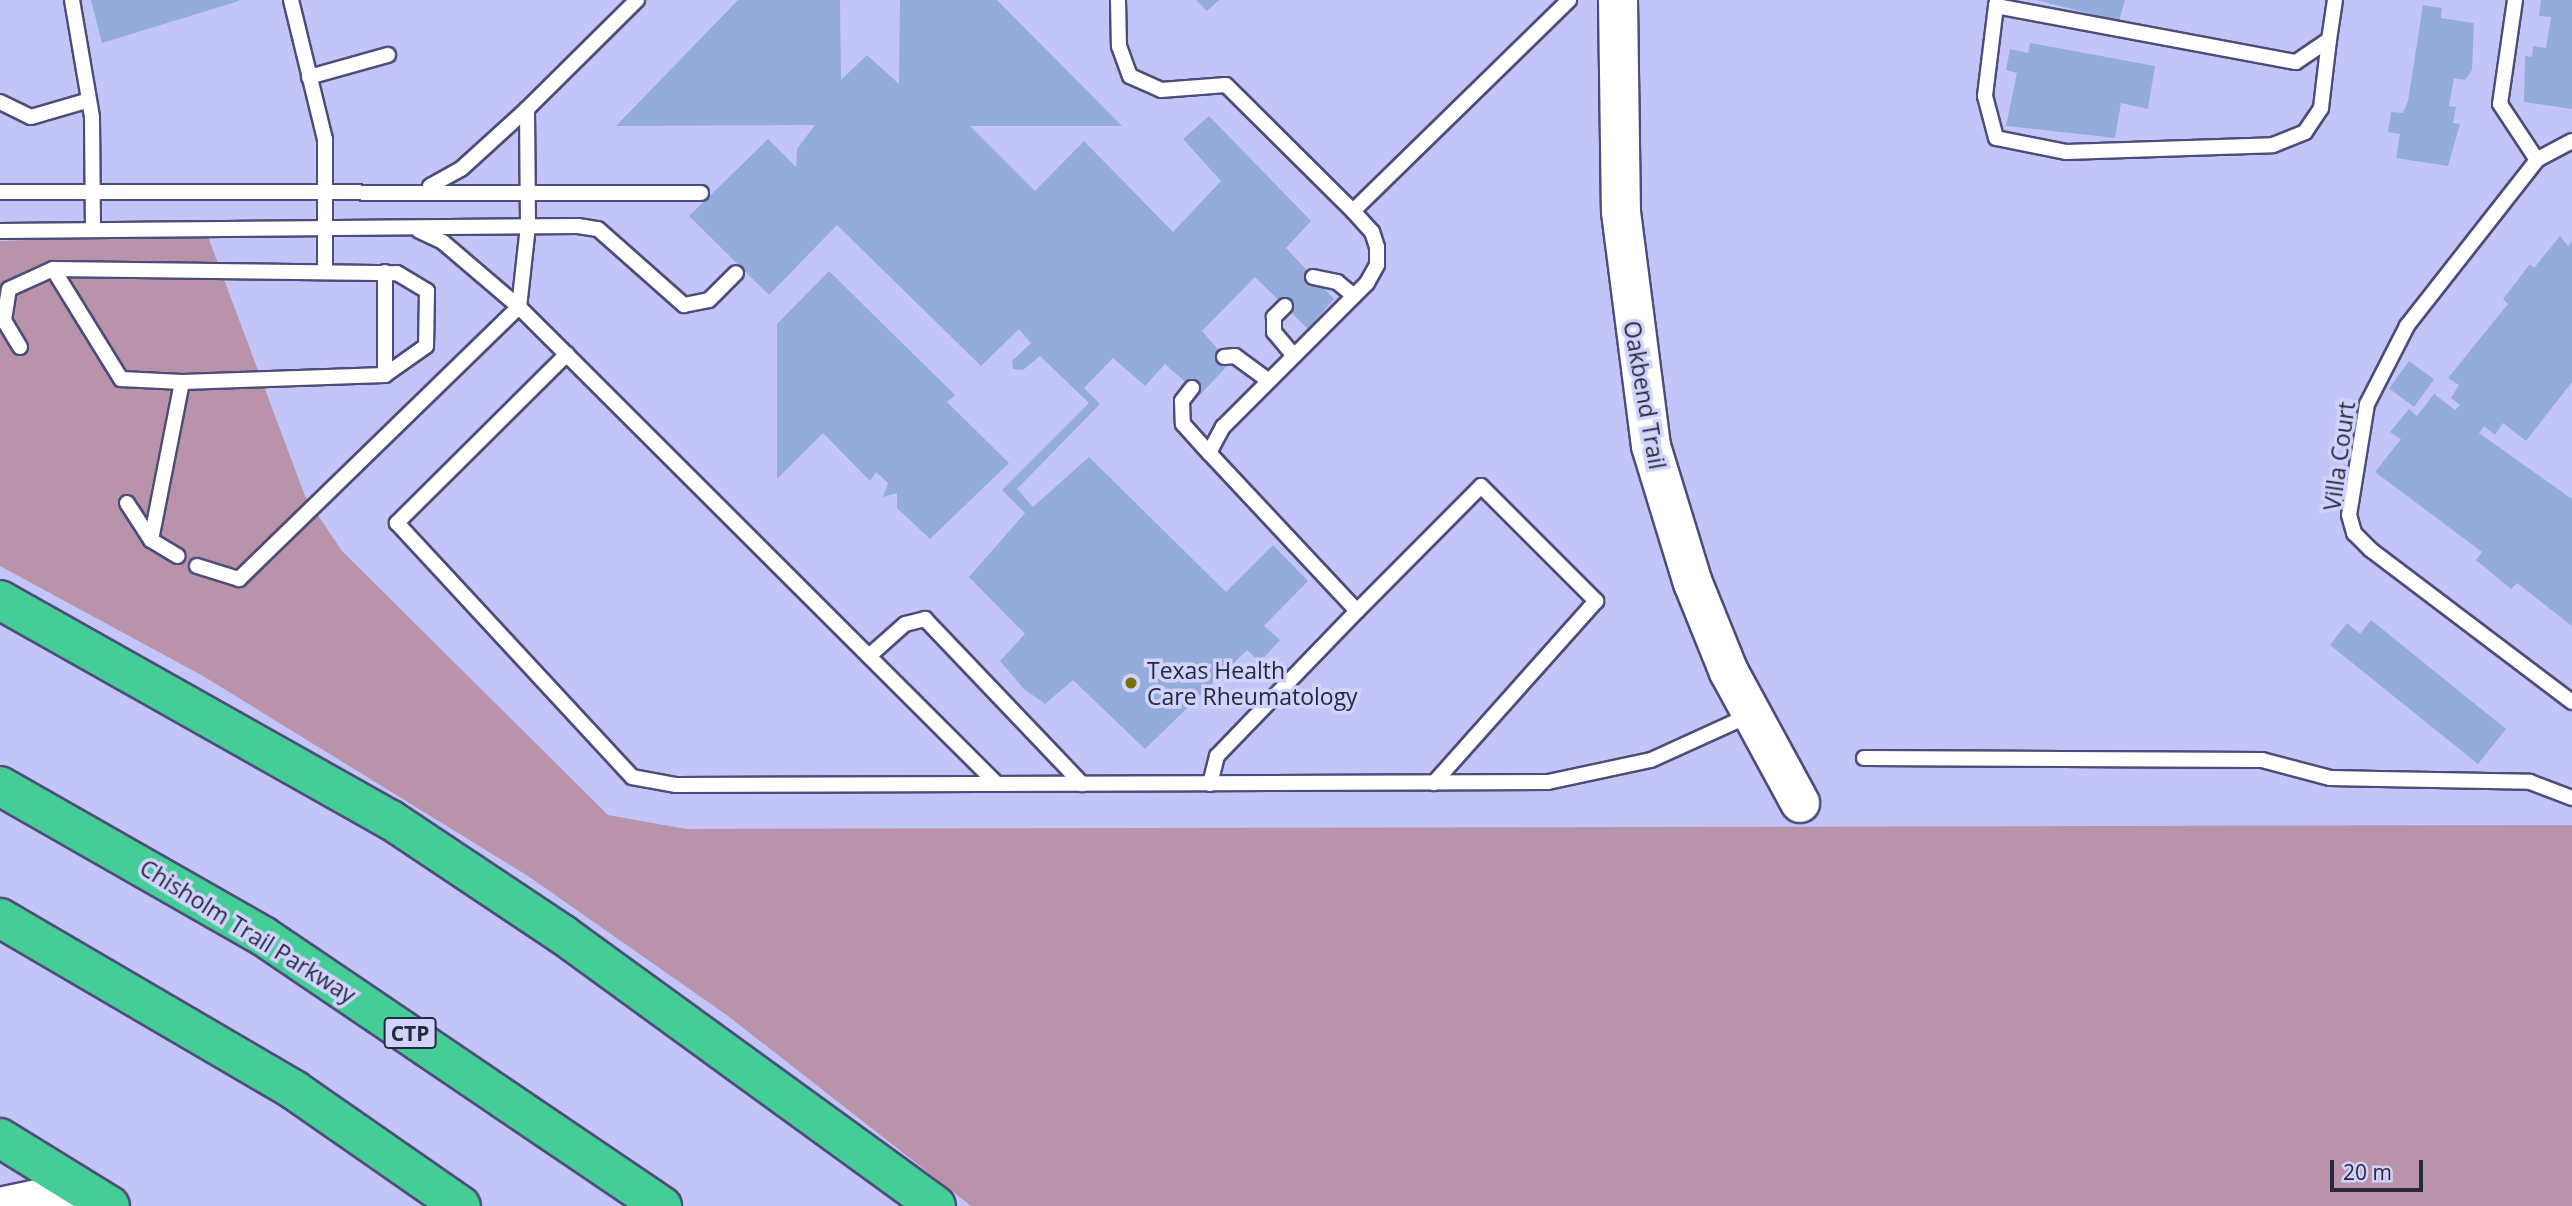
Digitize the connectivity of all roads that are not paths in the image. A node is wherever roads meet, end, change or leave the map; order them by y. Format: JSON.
{"nodes":[{"id":1,"x":72,"y":0,"type":"edge"},
{"id":2,"x":291,"y":0,"type":"edge"},
{"id":3,"x":637,"y":0,"type":"edge"},
{"id":4,"x":1118,"y":0,"type":"edge"},
{"id":5,"x":1569,"y":0,"type":"edge"},
{"id":6,"x":1618,"y":0,"type":"edge"},
{"id":7,"x":2335,"y":0,"type":"edge"},
{"id":8,"x":2515,"y":0,"type":"edge"},
{"id":9,"x":1997,"y":3,"type":"edge"},
{"id":10,"x":2329,"y":40,"type":"junction"},
{"id":11,"x":388,"y":55,"type":"dead end"},
{"id":12,"x":309,"y":77,"type":"junction"},
{"id":13,"x":89,"y":100,"type":"junction"},
{"id":14,"x":0,"y":102,"type":"edge"},
{"id":15,"x":527,"y":110,"type":"junction"},
{"id":16,"x":2572,"y":141,"type":"edge"},
{"id":17,"x":2537,"y":160,"type":"junction"},
{"id":18,"x":403,"y":190,"type":"junction"},
{"id":19,"x":527,"y":190,"type":"junction"},
{"id":20,"x":94,"y":191,"type":"junction"},
{"id":21,"x":326,"y":191,"type":"junction"},
{"id":22,"x":0,"y":192,"type":"edge"},
{"id":23,"x":701,"y":193,"type":"dead end"},
{"id":24,"x":1353,"y":211,"type":"junction"},
{"id":25,"x":528,"y":226,"type":"junction"},
{"id":26,"x":401,"y":227,"type":"junction"},
{"id":27,"x":326,"y":228,"type":"junction"},
{"id":28,"x":93,"y":230,"type":"junction"},
{"id":29,"x":0,"y":231,"type":"edge"},
{"id":30,"x":53,"y":269,"type":"junction"},
{"id":31,"x":325,"y":271,"type":"junction"},
{"id":32,"x":385,"y":272,"type":"junction"},
{"id":33,"x":736,"y":273,"type":"dead end"},
{"id":34,"x":1313,"y":277,"type":"dead end"},
{"id":35,"x":1354,"y":296,"type":"junction"},
{"id":36,"x":1284,"y":306,"type":"dead end"},
{"id":37,"x":519,"y":307,"type":"junction"},
{"id":38,"x":20,"y":347,"type":"dead end"},
{"id":39,"x":567,"y":354,"type":"junction"},
{"id":40,"x":1294,"y":356,"type":"junction"},
{"id":41,"x":1224,"y":357,"type":"dead end"},
{"id":42,"x":386,"y":375,"type":"junction"},
{"id":43,"x":1269,"y":381,"type":"junction"},
{"id":44,"x":182,"y":382,"type":"junction"},
{"id":45,"x":1192,"y":388,"type":"dead end"},
{"id":46,"x":1209,"y":453,"type":"junction"},
{"id":47,"x":127,"y":503,"type":"dead end"},
{"id":48,"x":151,"y":540,"type":"junction"},
{"id":49,"x":178,"y":556,"type":"dead end"},
{"id":50,"x":197,"y":566,"type":"dead end"},
{"id":51,"x":0,"y":600,"type":"edge"},
{"id":52,"x":1357,"y":611,"type":"junction"},
{"id":53,"x":869,"y":656,"type":"junction"},
{"id":54,"x":2572,"y":702,"type":"edge"},
{"id":55,"x":1750,"y":715,"type":"junction"},
{"id":56,"x":1864,"y":758,"type":"dead end"},
{"id":57,"x":1434,"y":783,"type":"junction"},
{"id":58,"x":997,"y":784,"type":"junction"},
{"id":59,"x":1082,"y":784,"type":"junction"},
{"id":60,"x":1210,"y":784,"type":"junction"},
{"id":61,"x":0,"y":786,"type":"edge"},
{"id":62,"x":2572,"y":798,"type":"edge"},
{"id":63,"x":1800,"y":803,"type":"dead end"},
{"id":64,"x":0,"y":918,"type":"edge"},
{"id":65,"x":0,"y":1138,"type":"edge"},
{"id":66,"x":4,"y":1206,"type":"edge"},
{"id":67,"x":96,"y":1206,"type":"edge"},
{"id":68,"x":110,"y":1206,"type":"edge"},
{"id":69,"x":461,"y":1206,"type":"edge"},
{"id":70,"x":662,"y":1206,"type":"edge"},
{"id":71,"x":936,"y":1206,"type":"edge"}],
"edges":[{"from":1,"to":13,"type":"lane"},
{"from":2,"to":12,"type":"lane"},
{"from":3,"to":15,"type":"lane"},
{"from":4,"to":24,"type":"lane"},
{"from":5,"to":24,"type":"lane"},
{"from":6,"to":55,"type":"street","name":"Oakbend Trail"},
{"from":7,"to":10,"type":"lane"},
{"from":8,"to":17,"type":"lane"},
{"from":9,"to":10,"type":"lane"},
{"from":9,"to":10,"type":"lane"},
{"from":11,"to":12,"type":"lane"},
{"from":12,"to":21,"type":"lane"},
{"from":13,"to":14,"type":"lane"},
{"from":13,"to":20,"type":"lane"},
{"from":15,"to":18,"type":"lane"},
{"from":15,"to":19,"type":"lane"},
{"from":16,"to":17,"type":"lane","name":"Villa Court"},
{"from":17,"to":54,"type":"lane","name":"Villa Court"},
{"from":18,"to":19,"type":"lane"},
{"from":18,"to":21,"type":"lane"},
{"from":19,"to":23,"type":"lane"},
{"from":19,"to":25,"type":"lane"},
{"from":20,"to":21,"type":"lane"},
{"from":20,"to":22,"type":"lane"},
{"from":20,"to":28,"type":"lane"},
{"from":21,"to":27,"type":"lane"},
{"from":24,"to":35,"type":"lane"},
{"from":25,"to":26,"type":"lane"},
{"from":25,"to":33,"type":"lane"},
{"from":25,"to":37,"type":"lane"},
{"from":26,"to":27,"type":"lane"},
{"from":26,"to":37,"type":"lane"},
{"from":27,"to":28,"type":"lane"},
{"from":27,"to":31,"type":"lane"},
{"from":28,"to":29,"type":"lane"},
{"from":30,"to":31,"type":"lane"},
{"from":30,"to":38,"type":"lane"},
{"from":30,"to":44,"type":"lane"},
{"from":31,"to":32,"type":"lane"},
{"from":32,"to":42,"type":"lane"},
{"from":32,"to":42,"type":"lane"},
{"from":34,"to":35,"type":"lane"},
{"from":35,"to":40,"type":"lane"},
{"from":36,"to":40,"type":"lane"},
{"from":37,"to":39,"type":"lane"},
{"from":37,"to":50,"type":"lane"},
{"from":39,"to":53,"type":"lane"},
{"from":39,"to":58,"type":"lane"},
{"from":40,"to":43,"type":"lane"},
{"from":41,"to":43,"type":"lane"},
{"from":42,"to":44,"type":"lane"},
{"from":43,"to":46,"type":"lane"},
{"from":44,"to":48,"type":"lane"},
{"from":45,"to":46,"type":"lane"},
{"from":46,"to":52,"type":"lane"},
{"from":47,"to":48,"type":"lane"},
{"from":48,"to":49,"type":"lane"},
{"from":51,"to":71,"type":"highway"},
{"from":52,"to":57,"type":"lane"},
{"from":52,"to":60,"type":"lane"},
{"from":53,"to":58,"type":"lane"},
{"from":53,"to":59,"type":"lane"},
{"from":55,"to":57,"type":"lane"},
{"from":55,"to":63,"type":"street","name":"Oakbend Trail"},
{"from":56,"to":62,"type":"lane"},
{"from":57,"to":60,"type":"lane"},
{"from":58,"to":59,"type":"lane"},
{"from":59,"to":60,"type":"lane"},
{"from":61,"to":70,"type":"highway","name":"Chisholm Trail Parkway","number":"CTP"},
{"from":64,"to":69,"type":"highway"},
{"from":65,"to":68,"type":"highway"},
{"from":66,"to":67,"type":"street"}]}
